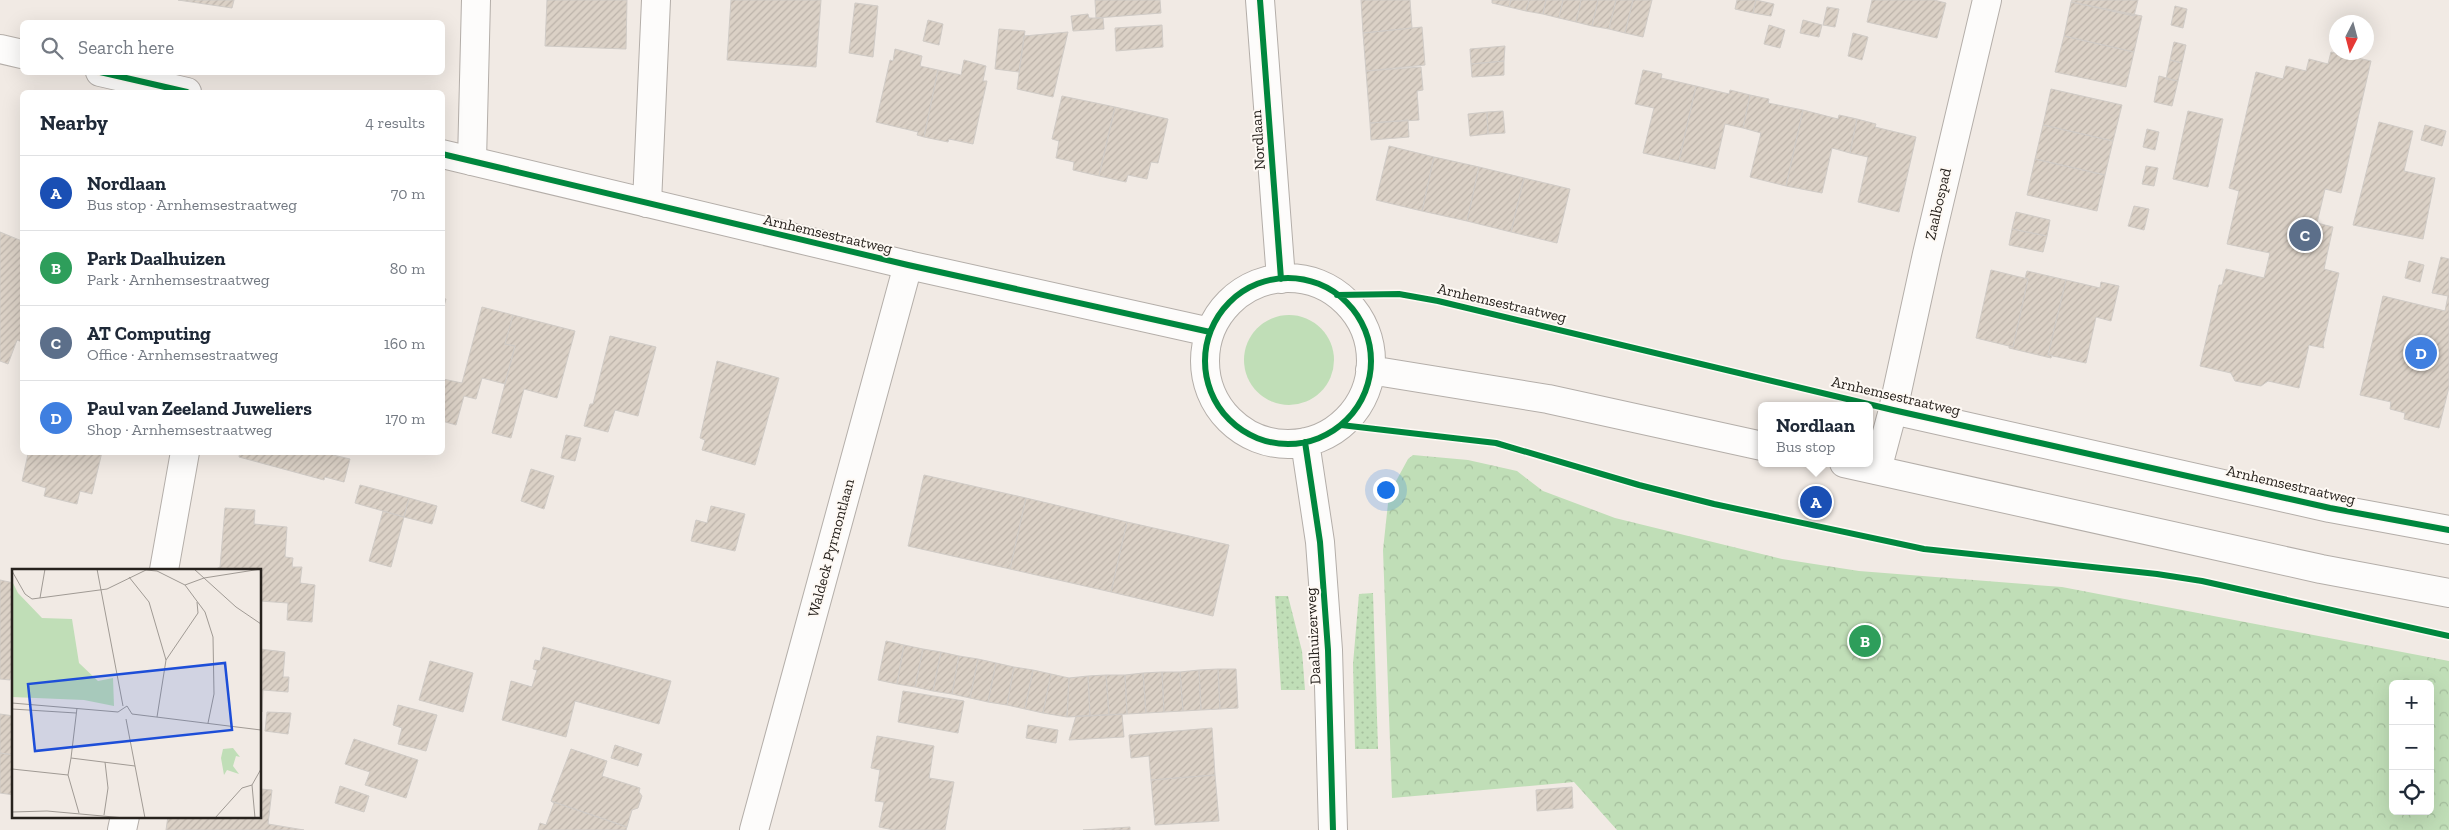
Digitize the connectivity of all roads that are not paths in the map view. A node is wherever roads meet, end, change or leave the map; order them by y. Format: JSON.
{"nodes":[{"id":1,"x":476,"y":0,"type":"edge"},
{"id":2,"x":656,"y":0,"type":"edge"},
{"id":3,"x":1260,"y":0,"type":"edge"},
{"id":4,"x":1987,"y":0,"type":"edge"},
{"id":5,"x":0,"y":49,"type":"edge"},
{"id":6,"x":20,"y":54,"type":"edge"},
{"id":7,"x":113,"y":75,"type":"edge"},
{"id":8,"x":177,"y":90,"type":"edge"},
{"id":9,"x":445,"y":155,"type":"edge"},
{"id":10,"x":472,"y":161,"type":"junction"},
{"id":11,"x":647,"y":203,"type":"junction"},
{"id":12,"x":908,"y":266,"type":"junction"},
{"id":13,"x":1281,"y":279,"type":"junction"},
{"id":14,"x":1210,"y":332,"type":"junction"},
{"id":15,"x":1370,"y":370,"type":"junction"},
{"id":16,"x":1893,"y":410,"type":"junction"},
{"id":17,"x":1305,"y":442,"type":"junction"},
{"id":18,"x":1758,"y":445,"type":"edge"},
{"id":19,"x":184,"y":455,"type":"edge"},
{"id":20,"x":1863,"y":467,"type":"edge"},
{"id":21,"x":1877,"y":470,"type":"junction"},
{"id":22,"x":2449,"y":530,"type":"edge"},
{"id":23,"x":164,"y":569,"type":"edge"},
{"id":24,"x":2449,"y":593,"type":"edge"},
{"id":25,"x":754,"y":830,"type":"edge"},
{"id":26,"x":1333,"y":830,"type":"edge"}],
"edges":[{"from":1,"to":10,"type":"main road"},
{"from":2,"to":11,"type":"main road"},
{"from":3,"to":13,"type":"main road","name":"Nordlaan"},
{"from":4,"to":16,"type":"main road","name":"Zaalbospad"},
{"from":5,"to":6,"type":"main road"},
{"from":7,"to":8,"type":"main road"},
{"from":9,"to":10,"type":"main road","name":"Arnhemsestraatweg"},
{"from":10,"to":11,"type":"main road","name":"Arnhemsestraatweg"},
{"from":11,"to":12,"type":"main road","name":"Arnhemsestraatweg"},
{"from":12,"to":14,"type":"main road","name":"Arnhemsestraatweg"},
{"from":12,"to":25,"type":"main road","name":"Waldeck Pyrmontlaan"},
{"from":13,"to":14,"type":"main road"},
{"from":13,"to":15,"type":"main road"},
{"from":14,"to":17,"type":"main road"},
{"from":15,"to":17,"type":"main road"},
{"from":15,"to":18,"type":"main road"},
{"from":16,"to":21,"type":"main road","name":"Arnhemsestraatweg"},
{"from":16,"to":22,"type":"main road","name":"Arnhemsestraatweg"},
{"from":17,"to":26,"type":"main road","name":"Daalhuizerweg"},
{"from":19,"to":23,"type":"main road"},
{"from":20,"to":21,"type":"main road"},
{"from":21,"to":24,"type":"main road"}]}
